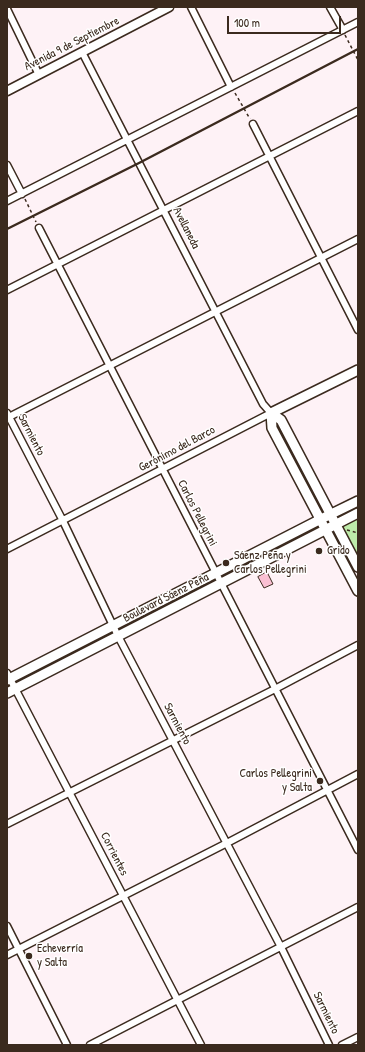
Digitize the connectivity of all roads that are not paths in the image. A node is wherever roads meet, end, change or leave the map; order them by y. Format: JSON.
{"nodes":[{"id":1,"x":169,"y":7,"type":"edge"},
{"id":2,"x":191,"y":7,"type":"edge"},
{"id":3,"x":330,"y":7,"type":"edge"},
{"id":4,"x":7,"y":9,"type":"edge"},
{"id":5,"x":358,"y":22,"type":"edge"},
{"id":6,"x":342,"y":30,"type":"junction"},
{"id":7,"x":82,"y":52,"type":"junction"},
{"id":8,"x":39,"y":75,"type":"junction"},
{"id":9,"x":231,"y":87,"type":"junction"},
{"id":10,"x":7,"y":91,"type":"edge"},
{"id":11,"x":358,"y":111,"type":"edge"},
{"id":12,"x":253,"y":124,"type":"road end"},
{"id":13,"x":127,"y":140,"type":"junction"},
{"id":14,"x":270,"y":156,"type":"junction"},
{"id":15,"x":7,"y":165,"type":"edge"},
{"id":16,"x":22,"y":194,"type":"junction"},
{"id":17,"x":7,"y":201,"type":"edge"},
{"id":18,"x":163,"y":210,"type":"junction"},
{"id":19,"x":39,"y":228,"type":"road end"},
{"id":20,"x":358,"y":239,"type":"edge"},
{"id":21,"x":321,"y":257,"type":"junction"},
{"id":22,"x":58,"y":264,"type":"junction"},
{"id":23,"x":7,"y":290,"type":"edge"},
{"id":24,"x":215,"y":311,"type":"junction"},
{"id":25,"x":358,"y":330,"type":"edge"},
{"id":26,"x":110,"y":366,"type":"junction"},
{"id":27,"x":358,"y":370,"type":"edge"},
{"id":28,"x":271,"y":413,"type":"junction"},
{"id":29,"x":8,"y":416,"type":"edge"},
{"id":30,"x":163,"y":470,"type":"junction"},
{"id":31,"x":358,"y":501,"type":"edge"},
{"id":32,"x":331,"y":514,"type":"junction"},
{"id":33,"x":358,"y":514,"type":"edge"},
{"id":34,"x":321,"y":519,"type":"junction"},
{"id":35,"x":63,"y":521,"type":"junction"},
{"id":36,"x":337,"y":525,"type":"junction"},
{"id":37,"x":326,"y":530,"type":"junction"},
{"id":38,"x":7,"y":549,"type":"edge"},
{"id":39,"x":358,"y":567,"type":"edge"},
{"id":40,"x":216,"y":573,"type":"junction"},
{"id":41,"x":221,"y":583,"type":"junction"},
{"id":42,"x":358,"y":591,"type":"edge"},
{"id":43,"x":113,"y":626,"type":"junction"},
{"id":44,"x":118,"y":636,"type":"junction"},
{"id":45,"x":358,"y":645,"type":"edge"},
{"id":46,"x":8,"y":677,"type":"edge"},
{"id":47,"x":276,"y":689,"type":"junction"},
{"id":48,"x":11,"y":691,"type":"edge"},
{"id":49,"x":174,"y":741,"type":"junction"},
{"id":50,"x":358,"y":774,"type":"edge"},
{"id":51,"x":327,"y":790,"type":"junction"},
{"id":52,"x":70,"y":792,"type":"junction"},
{"id":53,"x":7,"y":824,"type":"edge"},
{"id":54,"x":227,"y":843,"type":"junction"},
{"id":55,"x":358,"y":850,"type":"edge"},
{"id":56,"x":123,"y":896,"type":"junction"},
{"id":57,"x":358,"y":907,"type":"edge"},
{"id":58,"x":7,"y":926,"type":"edge"},
{"id":59,"x":281,"y":947,"type":"junction"},
{"id":60,"x":18,"y":949,"type":"junction"},
{"id":61,"x":7,"y":955,"type":"edge"},
{"id":62,"x":178,"y":1000,"type":"junction"},
{"id":63,"x":358,"y":1037,"type":"edge"},
{"id":64,"x":68,"y":1045,"type":"edge"},
{"id":65,"x":90,"y":1045,"type":"edge"},
{"id":66,"x":201,"y":1045,"type":"edge"},
{"id":67,"x":329,"y":1045,"type":"edge"},
{"id":68,"x":342,"y":1045,"type":"edge"}],
"edges":[{"from":1,"to":7,"type":"street","name":"Avenida 9 de Septiembre"},
{"from":2,"to":9,"type":"street"},
{"from":3,"to":6,"type":"street"},
{"from":4,"to":8,"type":"street"},
{"from":5,"to":6,"type":"street"},
{"from":6,"to":9,"type":"street"},
{"from":7,"to":8,"type":"street","name":"Avenida 9 de Septiembre"},
{"from":7,"to":13,"type":"street","name":"Avellaneda"},
{"from":8,"to":10,"type":"street","name":"Avenida 9 de Septiembre"},
{"from":9,"to":13,"type":"street"},
{"from":11,"to":14,"type":"street"},
{"from":12,"to":14,"type":"street"},
{"from":13,"to":16,"type":"street"},
{"from":13,"to":18,"type":"street","name":"Avellaneda"},
{"from":14,"to":18,"type":"street"},
{"from":14,"to":21,"type":"street"},
{"from":15,"to":16,"type":"street"},
{"from":16,"to":17,"type":"street"},
{"from":18,"to":22,"type":"street"},
{"from":18,"to":24,"type":"street","name":"Avellaneda"},
{"from":19,"to":22,"type":"street","name":"Carlos Pellegrini"},
{"from":20,"to":21,"type":"street"},
{"from":21,"to":24,"type":"street"},
{"from":21,"to":25,"type":"street"},
{"from":22,"to":23,"type":"street"},
{"from":22,"to":26,"type":"street","name":"Carlos Pellegrini"},
{"from":24,"to":26,"type":"street"},
{"from":24,"to":28,"type":"street","name":"Avellaneda"},
{"from":26,"to":29,"type":"street"},
{"from":26,"to":30,"type":"street","name":"Carlos Pellegrini"},
{"from":27,"to":28,"type":"main road","name":"Gerónimo del Barco"},
{"from":28,"to":30,"type":"street","name":"Gerónimo del Barco"},
{"from":28,"to":32,"type":"main road","name":"Avellaneda"},
{"from":28,"to":34,"type":"main road","name":"Avellaneda"},
{"from":29,"to":35,"type":"street","name":"Sarmiento"},
{"from":30,"to":35,"type":"street","name":"Gerónimo del Barco"},
{"from":30,"to":40,"type":"street","name":"Carlos Pellegrini"},
{"from":31,"to":32,"type":"main road","name":"Boulevard Sáenz Peña"},
{"from":32,"to":34,"type":"main road","name":"Boulevard Sáenz Peña"},
{"from":32,"to":36,"type":"main road","name":"Avellaneda"},
{"from":33,"to":36,"type":"main road","name":"Boulevard Sáenz Peña"},
{"from":34,"to":37,"type":"main road","name":"Avellaneda"},
{"from":34,"to":40,"type":"main road","name":"Boulevard Sáenz Peña"},
{"from":35,"to":38,"type":"street","name":"Gerónimo del Barco"},
{"from":35,"to":43,"type":"street","name":"Sarmiento"},
{"from":36,"to":37,"type":"main road","name":"Boulevard Sáenz Peña"},
{"from":36,"to":39,"type":"main road","name":"Avellaneda"},
{"from":37,"to":41,"type":"main road","name":"Boulevard Sáenz Peña"},
{"from":37,"to":42,"type":"main road","name":"Avellaneda"},
{"from":40,"to":41,"type":"street","name":"Carlos Pellegrini"},
{"from":40,"to":43,"type":"main road","name":"Boulevard Sáenz Peña"},
{"from":41,"to":44,"type":"main road","name":"Boulevard Sáenz Peña"},
{"from":41,"to":47,"type":"street","name":"Carlos Pellegrini"},
{"from":43,"to":44,"type":"street","name":"Sarmiento"},
{"from":43,"to":46,"type":"main road","name":"Boulevard Sáenz Peña"},
{"from":44,"to":48,"type":"main road","name":"Boulevard Sáenz Peña"},
{"from":44,"to":49,"type":"street","name":"Sarmiento"},
{"from":45,"to":47,"type":"street"},
{"from":46,"to":48,"type":"street","name":"Corrientes"},
{"from":47,"to":49,"type":"street"},
{"from":47,"to":51,"type":"street","name":"Carlos Pellegrini"},
{"from":48,"to":52,"type":"street","name":"Corrientes"},
{"from":49,"to":52,"type":"street"},
{"from":49,"to":54,"type":"street","name":"Sarmiento"},
{"from":50,"to":51,"type":"street"},
{"from":51,"to":54,"type":"street"},
{"from":51,"to":55,"type":"street","name":"Carlos Pellegrini"},
{"from":52,"to":53,"type":"street"},
{"from":52,"to":56,"type":"street","name":"Corrientes"},
{"from":54,"to":56,"type":"street"},
{"from":54,"to":59,"type":"street","name":"Sarmiento"},
{"from":56,"to":60,"type":"street"},
{"from":56,"to":62,"type":"street","name":"Corrientes"},
{"from":57,"to":59,"type":"street"},
{"from":58,"to":60,"type":"street"},
{"from":59,"to":62,"type":"street"},
{"from":59,"to":67,"type":"street","name":"Sarmiento"},
{"from":60,"to":61,"type":"street"},
{"from":60,"to":64,"type":"street"},
{"from":62,"to":65,"type":"street"},
{"from":62,"to":66,"type":"street","name":"Corrientes"},
{"from":63,"to":68,"type":"street"}]}
